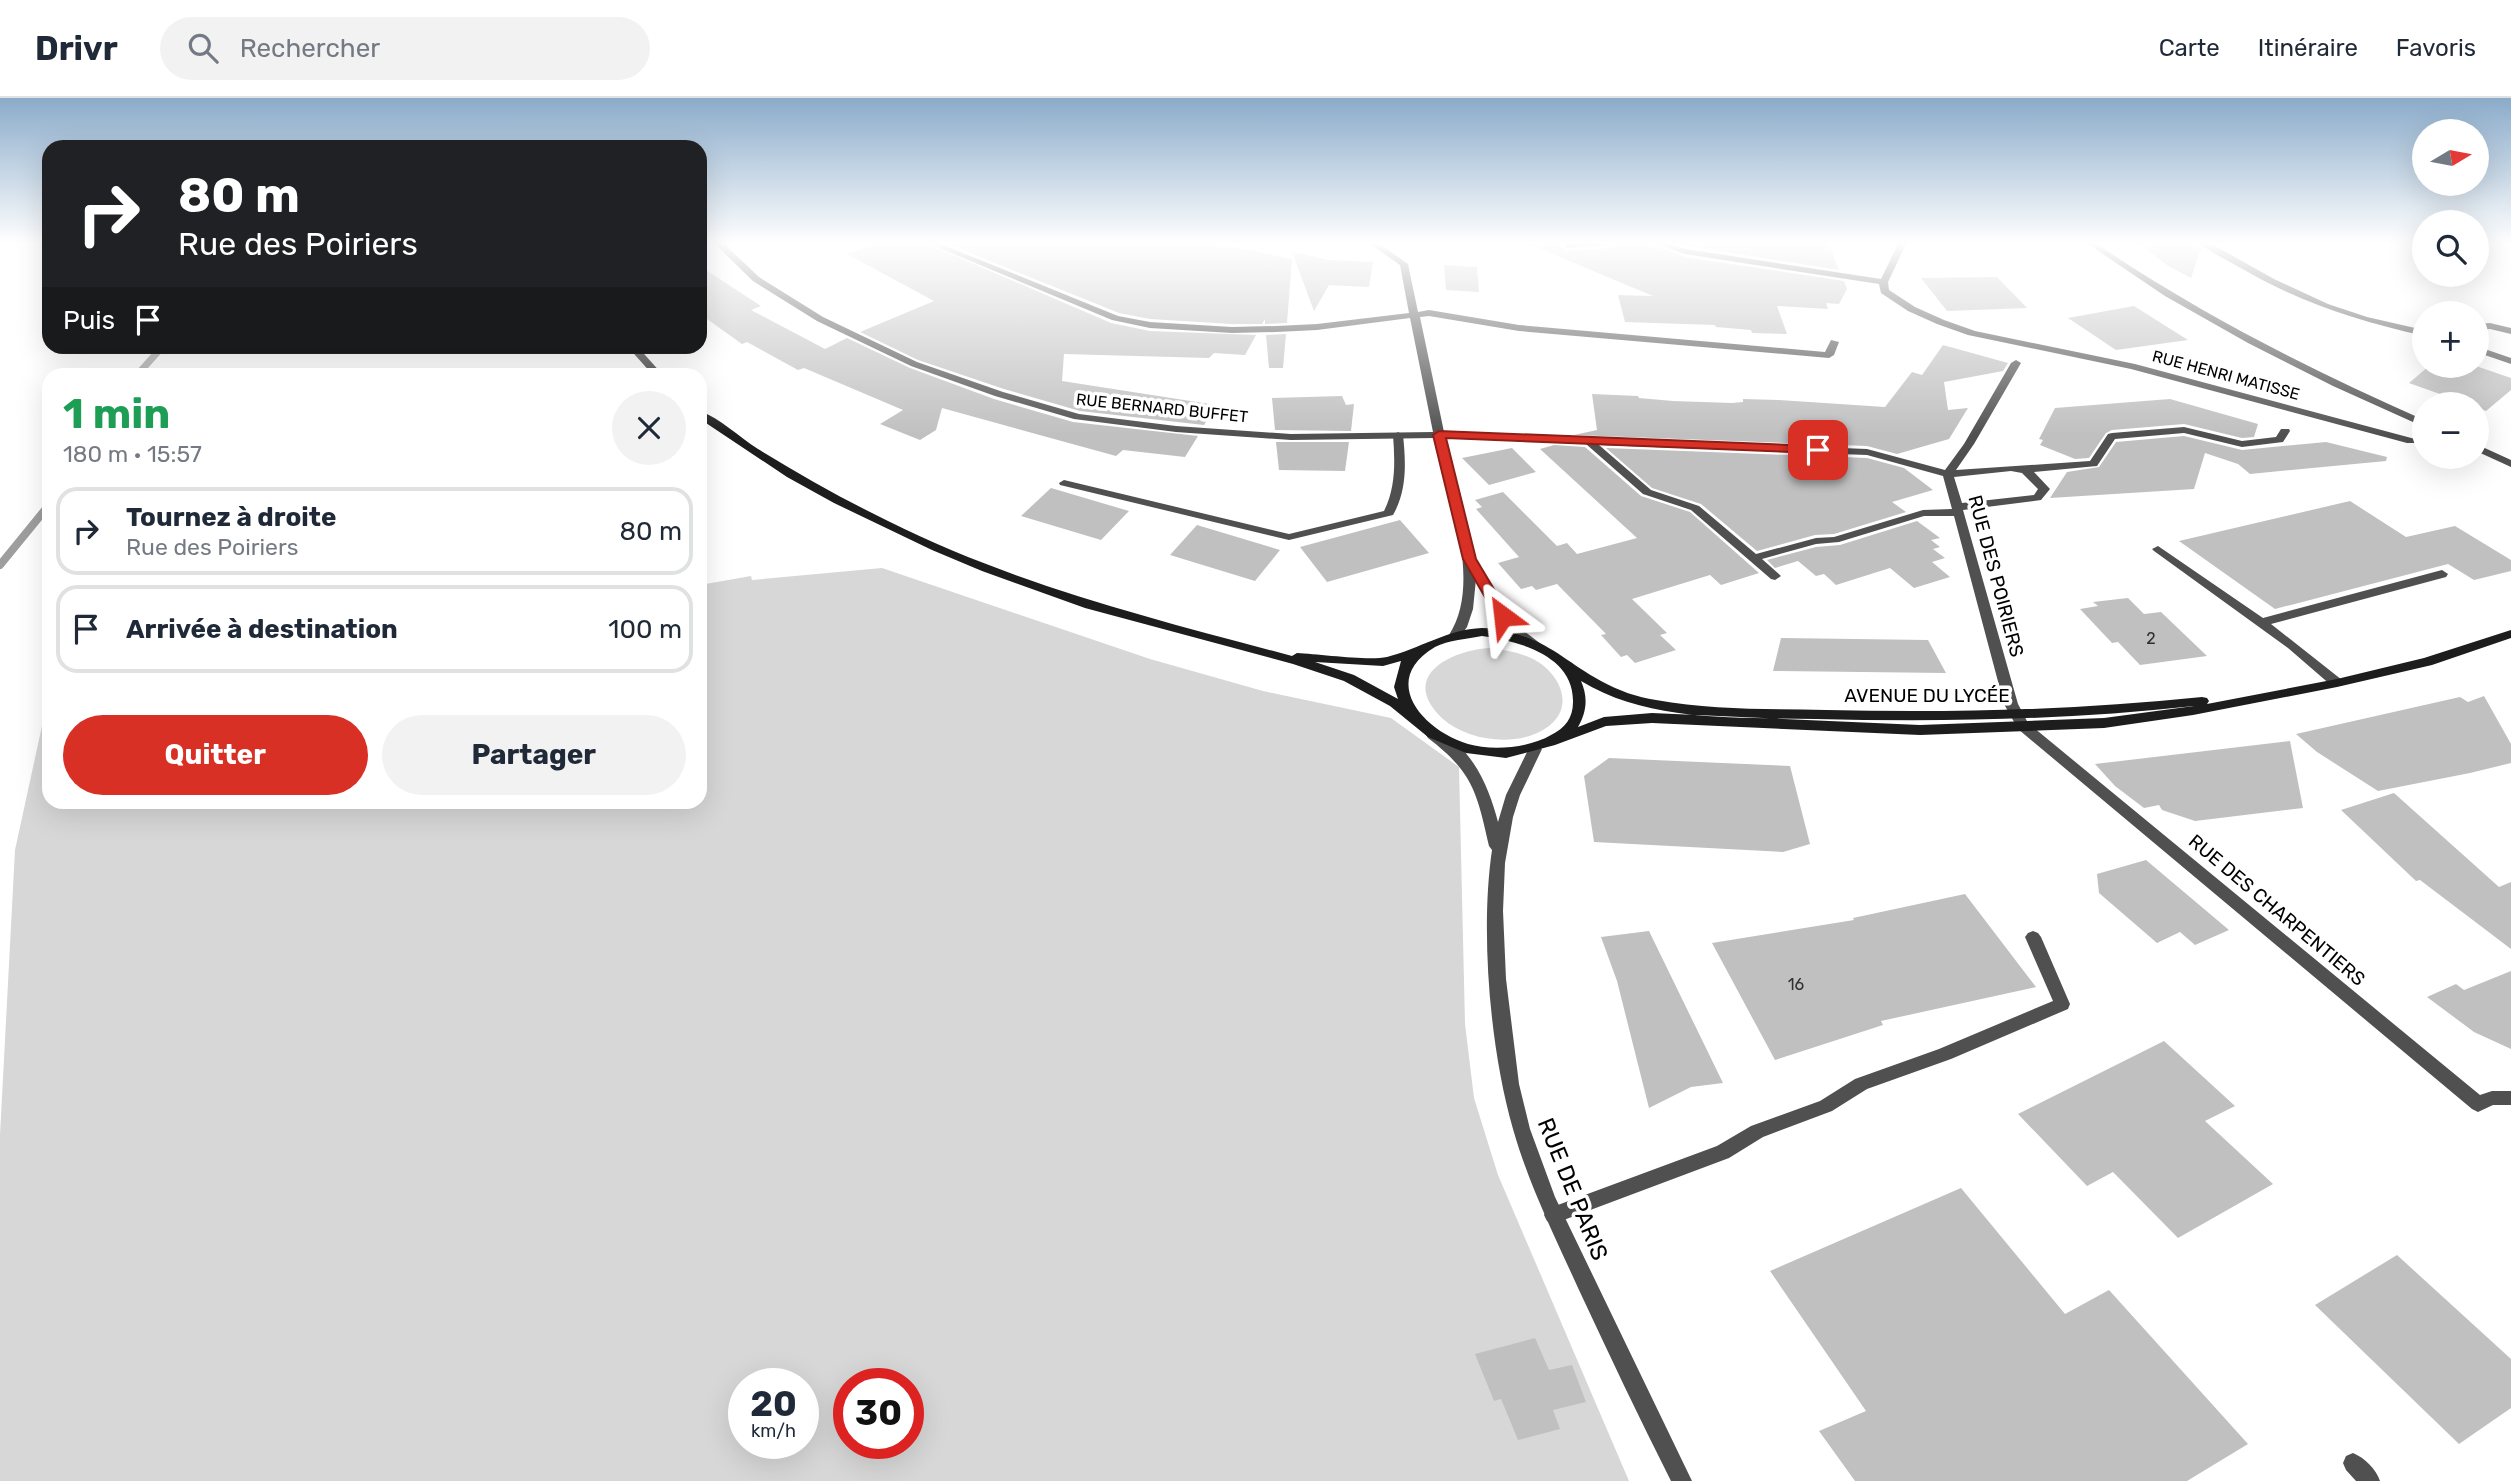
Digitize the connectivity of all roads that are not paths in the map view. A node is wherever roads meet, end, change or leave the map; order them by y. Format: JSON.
{"nodes":[{"id":1,"x":800,"y":307,"type":"edge"},
{"id":2,"x":1088,"y":307,"type":"edge"},
{"id":3,"x":1414,"y":307,"type":"edge"},
{"id":4,"x":1908,"y":307,"type":"edge"},
{"id":5,"x":2187,"y":307,"type":"edge"},
{"id":6,"x":2327,"y":307,"type":"edge"},
{"id":7,"x":1416,"y":315,"type":"junction"},
{"id":8,"x":2489,"y":326,"type":"edge"},
{"id":9,"x":2412,"y":330,"type":"edge"},
{"id":10,"x":2511,"y":331,"type":"edge"},
{"id":11,"x":1834,"y":342,"type":"dead end"},
{"id":12,"x":2489,"y":353,"type":"edge"},
{"id":13,"x":638,"y":354,"type":"edge"},
{"id":14,"x":2511,"y":361,"type":"edge"},
{"id":15,"x":2016,"y":363,"type":"dead end"},
{"id":16,"x":651,"y":368,"type":"edge"},
{"id":17,"x":2412,"y":418,"type":"edge"},
{"id":18,"x":707,"y":419,"type":"edge"},
{"id":19,"x":2285,"y":431,"type":"dead end"},
{"id":20,"x":1398,"y":435,"type":"junction"},
{"id":21,"x":1439,"y":435,"type":"junction"},
{"id":22,"x":1589,"y":441,"type":"junction"},
{"id":23,"x":2411,"y":441,"type":"dead end"},
{"id":24,"x":2489,"y":454,"type":"edge"},
{"id":25,"x":2510,"y":464,"type":"edge"},
{"id":26,"x":2025,"y":470,"type":"junction"},
{"id":27,"x":1948,"y":474,"type":"junction"},
{"id":28,"x":1064,"y":483,"type":"dead end"},
{"id":29,"x":1958,"y":509,"type":"junction"},
{"id":30,"x":2158,"y":549,"type":"dead end"},
{"id":31,"x":1754,"y":558,"type":"junction"},
{"id":32,"x":1470,"y":559,"type":"junction"},
{"id":33,"x":2442,"y":574,"type":"dead end"},
{"id":34,"x":1775,"y":576,"type":"dead end"},
{"id":35,"x":2262,"y":623,"type":"junction"},
{"id":36,"x":2511,"y":634,"type":"edge"},
{"id":37,"x":1455,"y":635,"type":"junction"},
{"id":38,"x":1535,"y":644,"type":"junction"},
{"id":39,"x":1416,"y":652,"type":"junction"},
{"id":40,"x":1278,"y":656,"type":"junction"},
{"id":41,"x":1561,"y":660,"type":"junction"},
{"id":42,"x":2337,"y":683,"type":"junction"},
{"id":43,"x":1413,"y":718,"type":"junction"},
{"id":44,"x":2019,"y":720,"type":"junction"},
{"id":45,"x":1432,"y":734,"type":"junction"},
{"id":46,"x":1556,"y":740,"type":"junction"},
{"id":47,"x":1535,"y":749,"type":"junction"},
{"id":48,"x":1497,"y":851,"type":"junction"},
{"id":49,"x":2033,"y":937,"type":"dead end"},
{"id":50,"x":2511,"y":1098,"type":"edge"},
{"id":51,"x":1553,"y":1215,"type":"junction"},
{"id":52,"x":2353,"y":1463,"type":"dead end"},
{"id":53,"x":1682,"y":1481,"type":"edge"},
{"id":54,"x":2370,"y":1481,"type":"edge"}],
"edges":[{"from":1,"to":20,"type":"street","name":"RUE BERNARD BUFFET"},
{"from":2,"to":7,"type":"street"},
{"from":3,"to":7,"type":"street"},
{"from":4,"to":23,"type":"street","name":"RUE HENRI MATISSE"},
{"from":5,"to":17,"type":"street"},
{"from":6,"to":9,"type":"street"},
{"from":7,"to":11,"type":"street"},
{"from":7,"to":21,"type":"street"},
{"from":8,"to":10,"type":"street"},
{"from":12,"to":14,"type":"street"},
{"from":13,"to":16,"type":"main road"},
{"from":15,"to":27,"type":"street"},
{"from":18,"to":40,"type":"main road"},
{"from":19,"to":26,"type":"street"},
{"from":20,"to":21,"type":"street","name":"RUE BERNARD BUFFET"},
{"from":20,"to":28,"type":"street"},
{"from":21,"to":22,"type":"street"},
{"from":21,"to":32,"type":"street"},
{"from":22,"to":27,"type":"street"},
{"from":22,"to":31,"type":"street"},
{"from":24,"to":25,"type":"street"},
{"from":26,"to":27,"type":"street"},
{"from":26,"to":29,"type":"street"},
{"from":27,"to":29,"type":"street","name":"RUE DES POIRIERS"},
{"from":29,"to":31,"type":"street"},
{"from":29,"to":44,"type":"street","name":"RUE DES POIRIERS"},
{"from":30,"to":35,"type":"street"},
{"from":31,"to":34,"type":"street"},
{"from":32,"to":37,"type":"street"},
{"from":32,"to":38,"type":"street"},
{"from":33,"to":35,"type":"street"},
{"from":35,"to":42,"type":"street"},
{"from":36,"to":42,"type":"main road","name":"AVENUE DU LYCÉE"},
{"from":37,"to":38,"type":"main road"},
{"from":37,"to":39,"type":"main road"},
{"from":38,"to":41,"type":"main road"},
{"from":39,"to":40,"type":"main road"},
{"from":39,"to":43,"type":"main road"},
{"from":40,"to":43,"type":"main road"},
{"from":41,"to":44,"type":"main road","name":"AVENUE DU LYCÉE"},
{"from":41,"to":46,"type":"main road"},
{"from":42,"to":44,"type":"main road","name":"AVENUE DU LYCÉE"},
{"from":43,"to":45,"type":"main road"},
{"from":44,"to":46,"type":"main road","name":"AVENUE DU LYCÉE"},
{"from":44,"to":50,"type":"street","name":"RUE DES CHARPENTIERS"},
{"from":45,"to":47,"type":"main road"},
{"from":45,"to":48,"type":"street","name":"RUE DE PARIS"},
{"from":46,"to":47,"type":"main road"},
{"from":47,"to":48,"type":"street","name":"RUE DE PARIS"},
{"from":48,"to":51,"type":"street","name":"RUE DE PARIS"},
{"from":49,"to":51,"type":"street"},
{"from":51,"to":53,"type":"street","name":"RUE DE PARIS"},
{"from":52,"to":54,"type":"street"}]}
